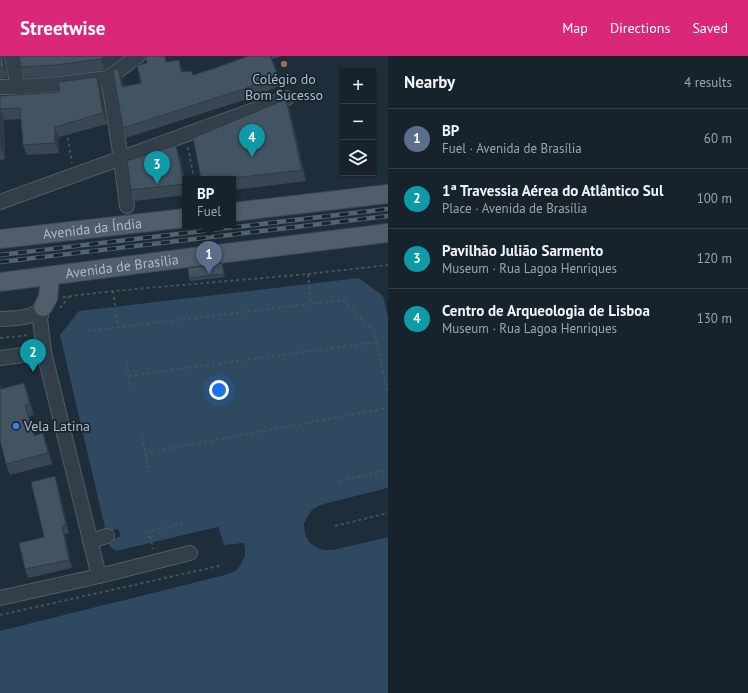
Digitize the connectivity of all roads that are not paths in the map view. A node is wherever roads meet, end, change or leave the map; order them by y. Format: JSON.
{"nodes":[{"id":1,"x":12,"y":56,"type":"edge"},
{"id":2,"x":27,"y":56,"type":"edge"},
{"id":3,"x":138,"y":56,"type":"edge"},
{"id":4,"x":108,"y":78,"type":"junction"},
{"id":5,"x":18,"y":87,"type":"junction"},
{"id":6,"x":0,"y":88,"type":"edge"},
{"id":7,"x":287,"y":98,"type":"edge"},
{"id":8,"x":121,"y":158,"type":"junction"},
{"id":9,"x":388,"y":194,"type":"edge"},
{"id":10,"x":0,"y":202,"type":"edge"},
{"id":11,"x":127,"y":206,"type":"dead end"},
{"id":12,"x":236,"y":212,"type":"edge"},
{"id":13,"x":182,"y":218,"type":"edge"},
{"id":14,"x":388,"y":233,"type":"edge"},
{"id":15,"x":0,"y":239,"type":"edge"},
{"id":16,"x":50,"y":276,"type":"junction"},
{"id":17,"x":0,"y":282,"type":"edge"},
{"id":18,"x":43,"y":307,"type":"junction"},
{"id":19,"x":0,"y":319,"type":"edge"},
{"id":20,"x":44,"y":352,"type":"junction"},
{"id":21,"x":0,"y":358,"type":"edge"},
{"id":22,"x":107,"y":536,"type":"dead end"},
{"id":23,"x":90,"y":541,"type":"junction"},
{"id":24,"x":190,"y":553,"type":"dead end"},
{"id":25,"x":98,"y":576,"type":"junction"},
{"id":26,"x":0,"y":598,"type":"edge"}],
"edges":[{"from":1,"to":2,"type":"street"},
{"from":1,"to":5,"type":"street"},
{"from":3,"to":4,"type":"street"},
{"from":4,"to":5,"type":"street"},
{"from":4,"to":8,"type":"street"},
{"from":5,"to":6,"type":"street"},
{"from":7,"to":8,"type":"street"},
{"from":8,"to":10,"type":"street"},
{"from":8,"to":11,"type":"street"},
{"from":9,"to":12,"type":"main road"},
{"from":13,"to":15,"type":"main road","name":"Avenida da Índia"},
{"from":14,"to":16,"type":"main road","name":"Avenida de Brasília"},
{"from":16,"to":17,"type":"main road","name":"Avenida de Brasília"},
{"from":16,"to":18,"type":"main road"},
{"from":18,"to":19,"type":"street"},
{"from":18,"to":20,"type":"street"},
{"from":20,"to":21,"type":"street"},
{"from":20,"to":23,"type":"street"},
{"from":22,"to":23,"type":"street"},
{"from":23,"to":25,"type":"street"},
{"from":24,"to":25,"type":"street"},
{"from":25,"to":26,"type":"street"}]}
